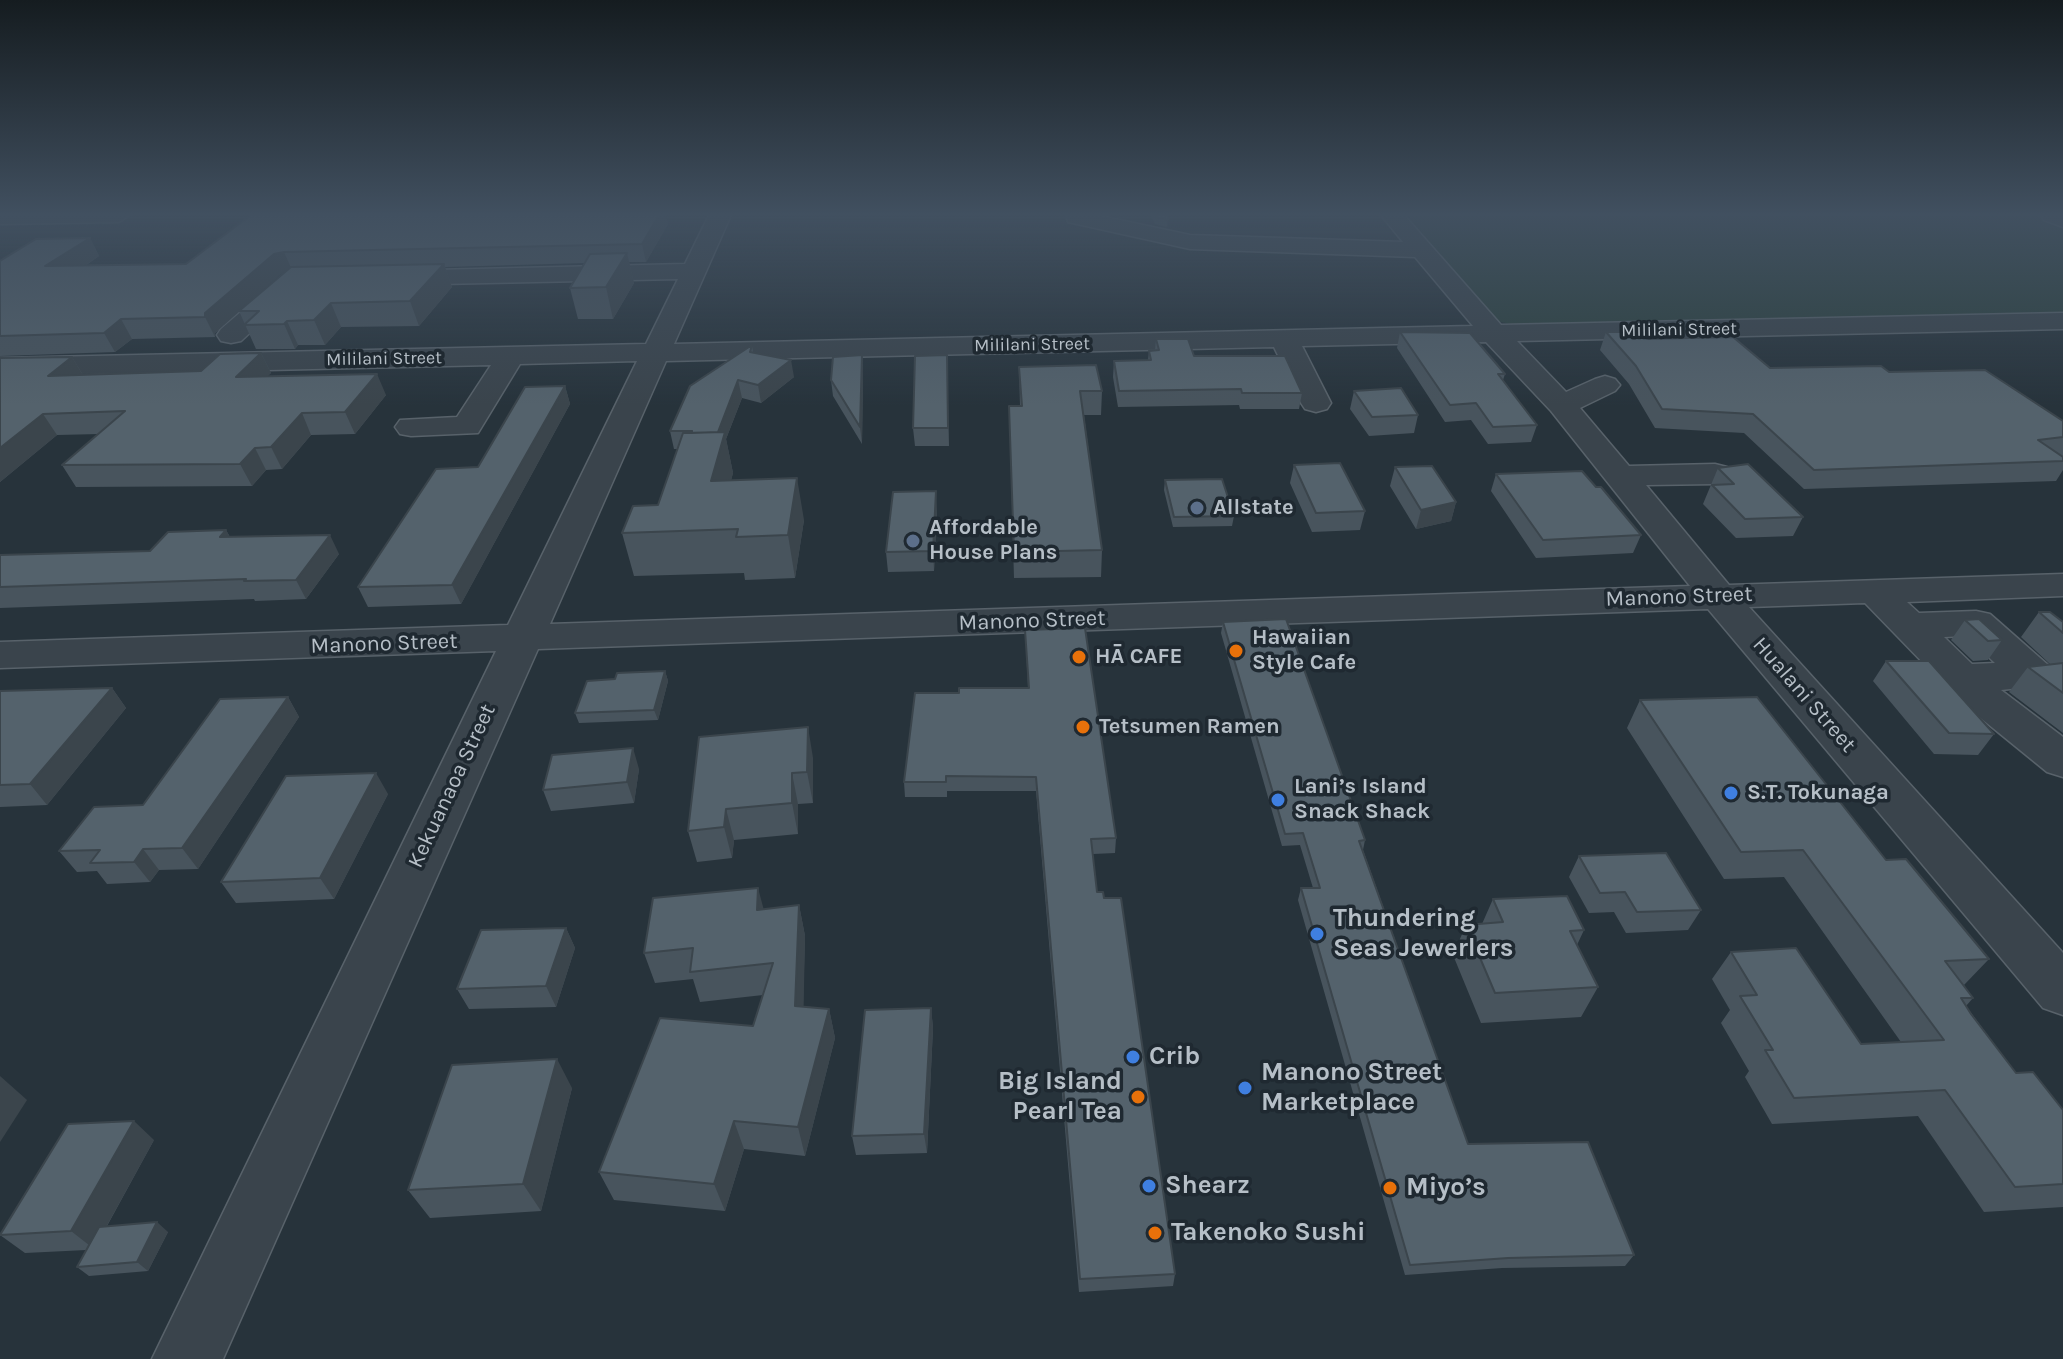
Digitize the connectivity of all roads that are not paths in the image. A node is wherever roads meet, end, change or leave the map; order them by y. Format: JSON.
{"nodes":[{"id":1,"x":393,"y":278,"type":"edge"},
{"id":2,"x":691,"y":278,"type":"edge"},
{"id":3,"x":1437,"y":278,"type":"edge"},
{"id":4,"x":370,"y":279,"type":"edge"},
{"id":5,"x":308,"y":280,"type":"edge"},
{"id":6,"x":2063,"y":321,"type":"edge"},
{"id":7,"x":1494,"y":334,"type":"junction"},
{"id":8,"x":231,"y":335,"type":"dead end"},
{"id":9,"x":1284,"y":339,"type":"junction"},
{"id":10,"x":656,"y":353,"type":"junction"},
{"id":11,"x":511,"y":356,"type":"junction"},
{"id":12,"x":0,"y":367,"type":"edge"},
{"id":13,"x":1605,"y":385,"type":"dead end"},
{"id":14,"x":1316,"y":403,"type":"dead end"},
{"id":15,"x":1562,"y":405,"type":"junction"},
{"id":16,"x":411,"y":427,"type":"dead end"},
{"id":17,"x":1715,"y":474,"type":"edge"},
{"id":18,"x":1617,"y":476,"type":"junction"},
{"id":19,"x":2063,"y":585,"type":"edge"},
{"id":20,"x":1874,"y":591,"type":"junction"},
{"id":21,"x":1718,"y":596,"type":"junction"},
{"id":22,"x":1908,"y":626,"type":"junction"},
{"id":23,"x":520,"y":639,"type":"junction"},
{"id":24,"x":0,"y":655,"type":"edge"},
{"id":25,"x":1962,"y":678,"type":"junction"},
{"id":26,"x":2063,"y":761,"type":"edge"},
{"id":27,"x":2063,"y":991,"type":"edge"},
{"id":28,"x":187,"y":1359,"type":"edge"}],
"edges":[{"from":1,"to":4,"type":"street"},
{"from":2,"to":10,"type":"street","name":"Kekuanaoa Street"},
{"from":3,"to":7,"type":"street","name":"Hualani Street"},
{"from":5,"to":8,"type":"street"},
{"from":6,"to":7,"type":"street","name":"Mililani Street"},
{"from":7,"to":9,"type":"street","name":"Mililani Street"},
{"from":7,"to":15,"type":"street","name":"Hualani Street"},
{"from":9,"to":10,"type":"street","name":"Mililani Street"},
{"from":9,"to":14,"type":"street"},
{"from":10,"to":11,"type":"street","name":"Mililani Street"},
{"from":10,"to":23,"type":"street","name":"Kekuanaoa Street"},
{"from":11,"to":12,"type":"street","name":"Mililani Street"},
{"from":11,"to":16,"type":"street"},
{"from":13,"to":15,"type":"street"},
{"from":15,"to":18,"type":"street","name":"Hualani Street"},
{"from":17,"to":18,"type":"street"},
{"from":18,"to":21,"type":"street","name":"Hualani Street"},
{"from":19,"to":20,"type":"street","name":"Manono Street"},
{"from":20,"to":21,"type":"street","name":"Manono Street"},
{"from":20,"to":22,"type":"street"},
{"from":21,"to":23,"type":"street","name":"Manono Street"},
{"from":21,"to":27,"type":"street","name":"Hualani Street"},
{"from":22,"to":25,"type":"street"},
{"from":22,"to":25,"type":"street"},
{"from":23,"to":24,"type":"street","name":"Manono Street"},
{"from":23,"to":28,"type":"street","name":"Kekuanaoa Street"},
{"from":25,"to":26,"type":"street"}]}
